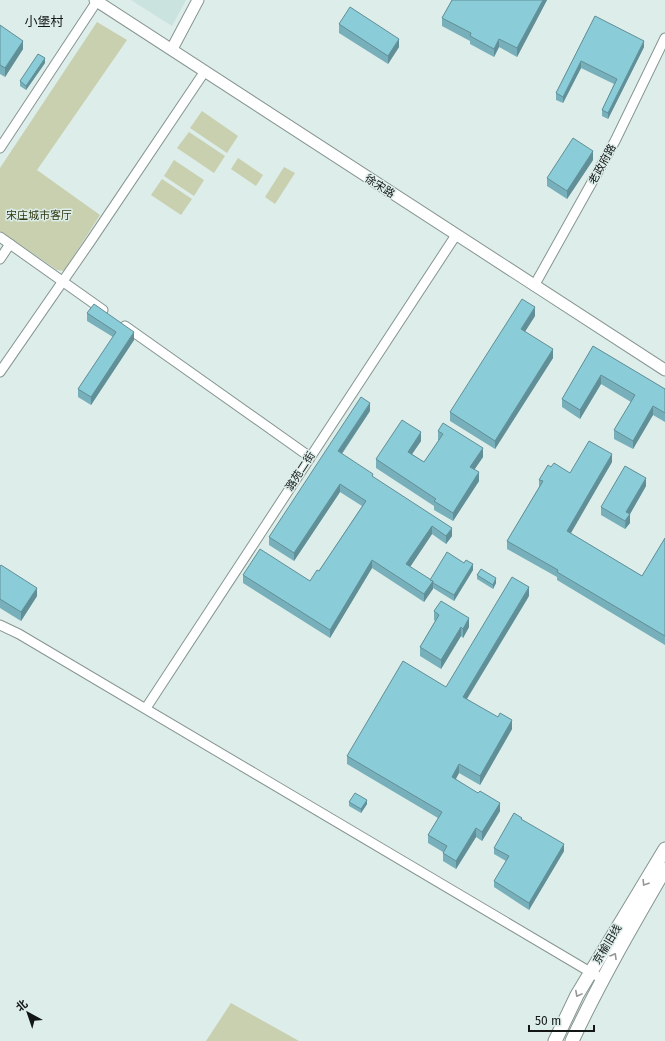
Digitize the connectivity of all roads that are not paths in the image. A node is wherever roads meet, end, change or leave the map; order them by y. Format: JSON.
{"nodes":[{"id":1,"x":96,"y":0,"type":"edge"},
{"id":2,"x":198,"y":0,"type":"edge"},
{"id":3,"x":665,"y":38,"type":"edge"},
{"id":4,"x":172,"y":50,"type":"junction"},
{"id":5,"x":205,"y":71,"type":"junction"},
{"id":6,"x":0,"y":148,"type":"edge"},
{"id":7,"x":456,"y":235,"type":"junction"},
{"id":8,"x":0,"y":237,"type":"edge"},
{"id":9,"x":10,"y":244,"type":"junction"},
{"id":10,"x":0,"y":260,"type":"edge"},
{"id":11,"x":62,"y":282,"type":"junction"},
{"id":12,"x":534,"y":286,"type":"junction"},
{"id":13,"x":107,"y":313,"type":"edge"},
{"id":14,"x":120,"y":322,"type":"edge"},
{"id":15,"x":665,"y":370,"type":"edge"},
{"id":16,"x":0,"y":372,"type":"edge"},
{"id":17,"x":310,"y":457,"type":"junction"},
{"id":18,"x":0,"y":625,"type":"edge"},
{"id":19,"x":146,"y":708,"type":"junction"},
{"id":20,"x":665,"y":850,"type":"edge"},
{"id":21,"x":665,"y":869,"type":"edge"},
{"id":22,"x":590,"y":972,"type":"junction"},
{"id":23,"x":602,"y":979,"type":"junction"},
{"id":24,"x":555,"y":1041,"type":"edge"},
{"id":25,"x":572,"y":1041,"type":"edge"}],
"edges":[{"from":1,"to":4,"type":"street","name":"徐宋路"},
{"from":1,"to":6,"type":"street"},
{"from":2,"to":4,"type":"street"},
{"from":3,"to":12,"type":"street","name":"老政府路"},
{"from":4,"to":5,"type":"street","name":"徐宋路"},
{"from":5,"to":7,"type":"street","name":"徐宋路"},
{"from":5,"to":11,"type":"street"},
{"from":7,"to":12,"type":"street","name":"徐宋路"},
{"from":7,"to":17,"type":"street","name":"潞苑二街"},
{"from":8,"to":9,"type":"street"},
{"from":9,"to":10,"type":"street"},
{"from":9,"to":11,"type":"street"},
{"from":11,"to":13,"type":"street"},
{"from":11,"to":16,"type":"street"},
{"from":12,"to":15,"type":"street","name":"徐宋路"},
{"from":14,"to":17,"type":"street"},
{"from":17,"to":19,"type":"street","name":"潞苑二街"},
{"from":18,"to":19,"type":"street"},
{"from":19,"to":22,"type":"street"},
{"from":20,"to":22,"type":"main road","name":"京榆旧线","one_way":true},
{"from":23,"to":21,"type":"main road","name":"京榆旧线","one_way":true},
{"from":22,"to":23,"type":"street"},
{"from":22,"to":24,"type":"main road","name":"京榆旧线","one_way":true},
{"from":23,"to":25,"type":"main road","name":"京榆旧线"}]}
